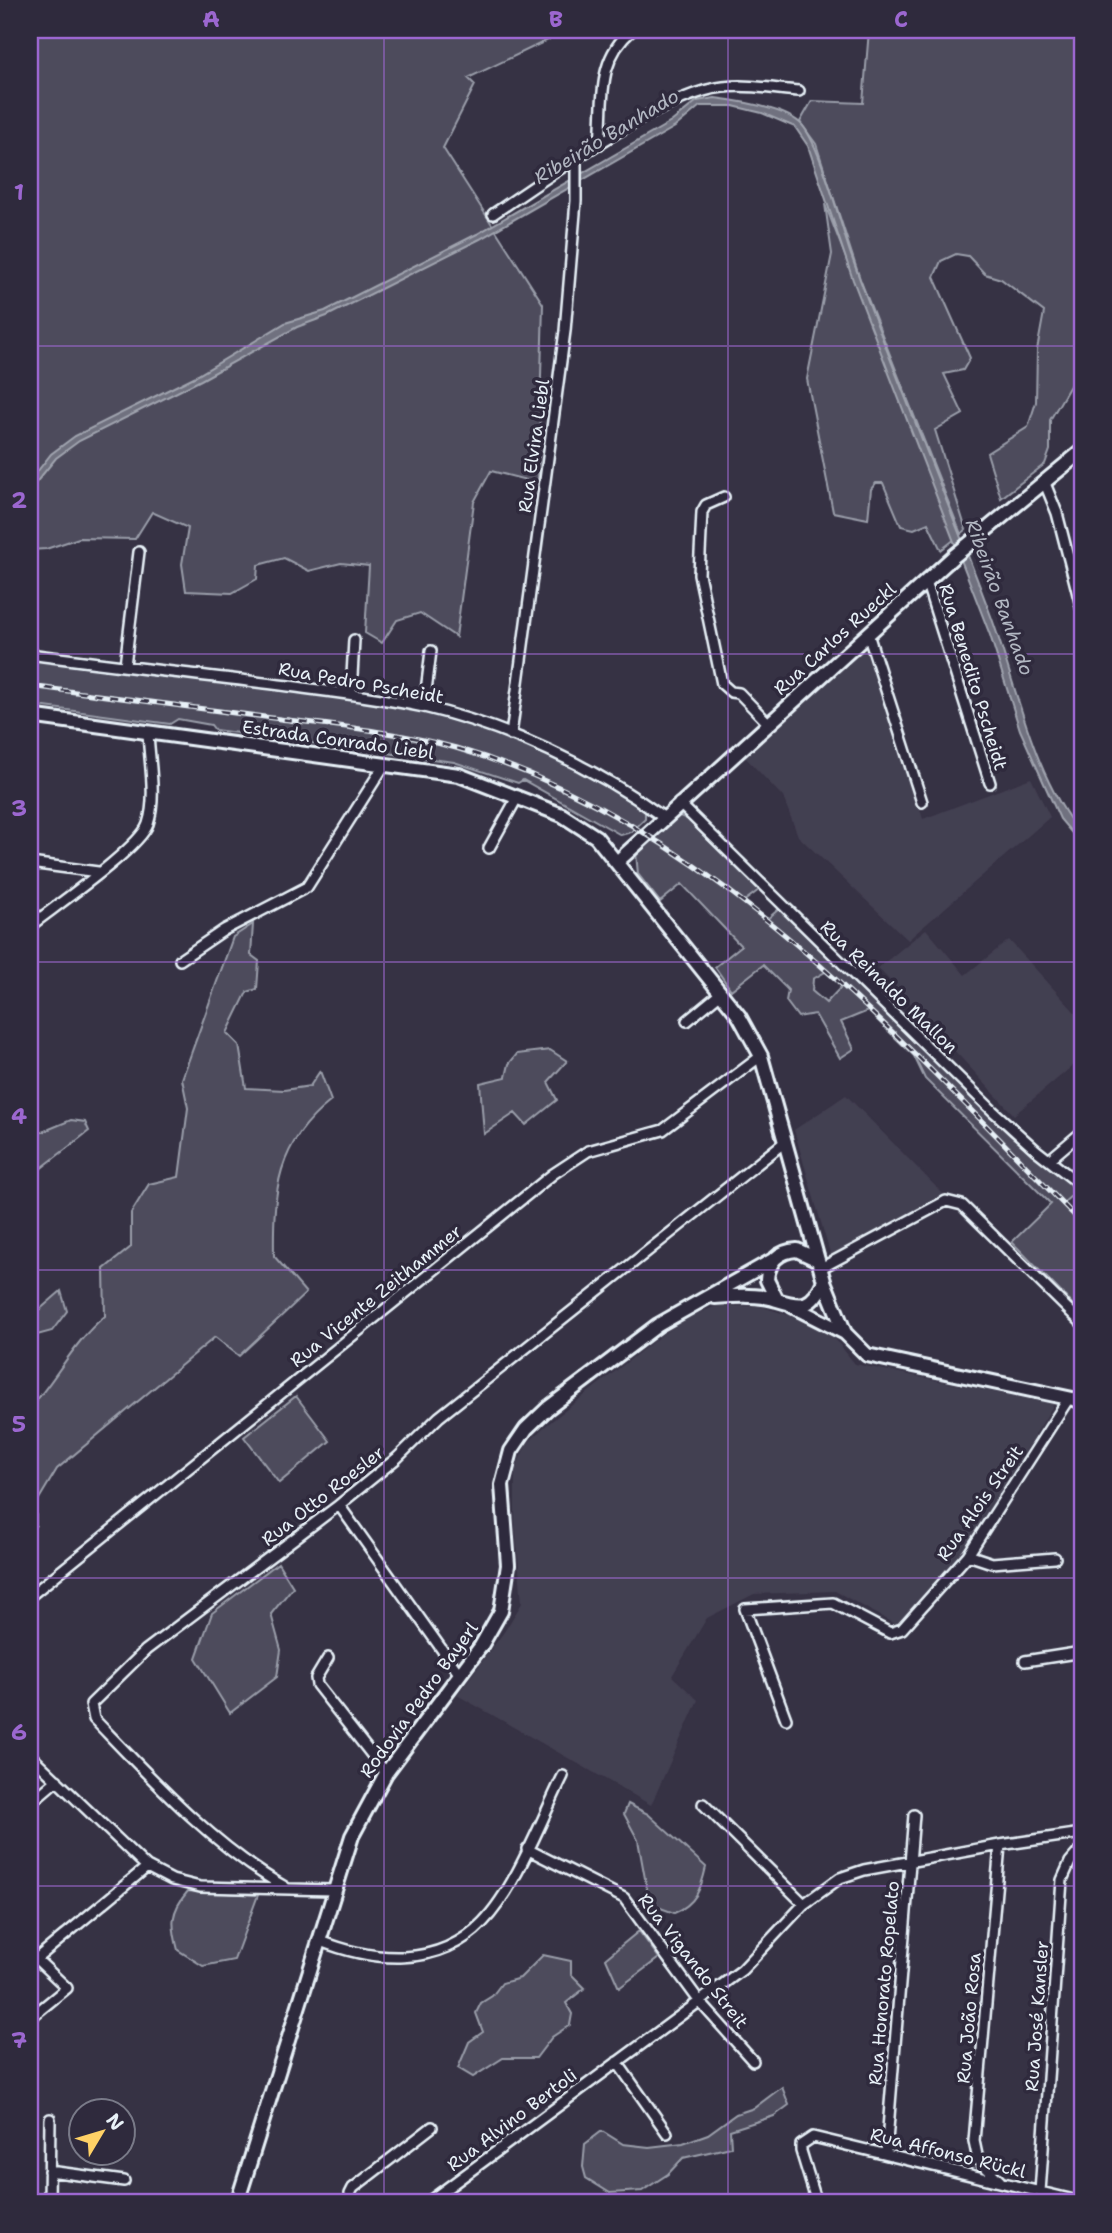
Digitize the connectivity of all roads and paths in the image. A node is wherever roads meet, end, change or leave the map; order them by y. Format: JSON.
{"nodes":[{"id":1,"x":632,"y":30,"type":"edge"},
{"id":2,"x":799,"y":91,"type":"dead end"},
{"id":3,"x":600,"y":144,"type":"junction"},
{"id":4,"x":576,"y":160,"type":"junction"},
{"id":5,"x":493,"y":214,"type":"dead end"},
{"id":6,"x":1082,"y":451,"type":"edge"},
{"id":7,"x":1044,"y":481,"type":"junction"},
{"id":8,"x":724,"y":497,"type":"dead end"},
{"id":9,"x":139,"y":552,"type":"dead end"},
{"id":10,"x":926,"y":581,"type":"junction"},
{"id":11,"x":1079,"y":585,"type":"edge"},
{"id":12,"x":1082,"y":610,"type":"edge"},
{"id":13,"x":868,"y":634,"type":"junction"},
{"id":14,"x":354,"y":640,"type":"dead end"},
{"id":15,"x":431,"y":651,"type":"dead end"},
{"id":16,"x":30,"y":654,"type":"edge"},
{"id":17,"x":125,"y":665,"type":"junction"},
{"id":18,"x":351,"y":694,"type":"junction"},
{"id":19,"x":425,"y":707,"type":"junction"},
{"id":20,"x":30,"y":716,"type":"edge"},
{"id":21,"x":768,"y":723,"type":"junction"},
{"id":22,"x":148,"y":732,"type":"junction"},
{"id":23,"x":511,"y":735,"type":"junction"},
{"id":24,"x":385,"y":764,"type":"junction"},
{"id":25,"x":990,"y":783,"type":"dead end"},
{"id":26,"x":518,"y":796,"type":"junction"},
{"id":27,"x":922,"y":802,"type":"dead end"},
{"id":28,"x":679,"y":803,"type":"junction"},
{"id":29,"x":663,"y":817,"type":"junction"},
{"id":30,"x":489,"y":848,"type":"dead end"},
{"id":31,"x":618,"y":861,"type":"junction"},
{"id":32,"x":30,"y":863,"type":"edge"},
{"id":33,"x":98,"y":872,"type":"junction"},
{"id":34,"x":30,"y":926,"type":"edge"},
{"id":35,"x":180,"y":960,"type":"dead end"},
{"id":36,"x":721,"y":993,"type":"junction"},
{"id":37,"x":687,"y":1021,"type":"dead end"},
{"id":38,"x":761,"y":1056,"type":"junction"},
{"id":39,"x":1082,"y":1132,"type":"edge"},
{"id":40,"x":786,"y":1141,"type":"junction"},
{"id":41,"x":1049,"y":1160,"type":"junction"},
{"id":42,"x":1082,"y":1186,"type":"edge"},
{"id":43,"x":806,"y":1214,"type":"junction"},
{"id":44,"x":789,"y":1250,"type":"junction"},
{"id":45,"x":773,"y":1260,"type":"junction"},
{"id":46,"x":819,"y":1264,"type":"junction"},
{"id":47,"x":824,"y":1281,"type":"junction"},
{"id":48,"x":708,"y":1297,"type":"junction"},
{"id":49,"x":777,"y":1300,"type":"junction"},
{"id":50,"x":792,"y":1306,"type":"junction"},
{"id":51,"x":1082,"y":1323,"type":"edge"},
{"id":52,"x":845,"y":1333,"type":"junction"},
{"id":53,"x":1076,"y":1400,"type":"edge"},
{"id":54,"x":339,"y":1505,"type":"junction"},
{"id":55,"x":968,"y":1555,"type":"junction"},
{"id":56,"x":1055,"y":1558,"type":"dead end"},
{"id":57,"x":30,"y":1596,"type":"edge"},
{"id":58,"x":1082,"y":1652,"type":"edge"},
{"id":59,"x":328,"y":1658,"type":"dead end"},
{"id":60,"x":1025,"y":1661,"type":"dead end"},
{"id":61,"x":460,"y":1675,"type":"junction"},
{"id":62,"x":786,"y":1719,"type":"dead end"},
{"id":63,"x":30,"y":1755,"type":"edge"},
{"id":64,"x":386,"y":1773,"type":"junction"},
{"id":65,"x":563,"y":1776,"type":"dead end"},
{"id":66,"x":57,"y":1780,"type":"junction"},
{"id":67,"x":30,"y":1803,"type":"edge"},
{"id":68,"x":703,"y":1804,"type":"dead end"},
{"id":69,"x":914,"y":1815,"type":"dead end"},
{"id":70,"x":1082,"y":1833,"type":"edge"},
{"id":71,"x":1000,"y":1845,"type":"junction"},
{"id":72,"x":1082,"y":1848,"type":"edge"},
{"id":73,"x":527,"y":1849,"type":"junction"},
{"id":74,"x":910,"y":1861,"type":"junction"},
{"id":75,"x":148,"y":1867,"type":"junction"},
{"id":76,"x":285,"y":1887,"type":"junction"},
{"id":77,"x":333,"y":1890,"type":"junction"},
{"id":78,"x":804,"y":1905,"type":"junction"},
{"id":79,"x":318,"y":1940,"type":"junction"},
{"id":80,"x":33,"y":1956,"type":"edge"},
{"id":81,"x":701,"y":2002,"type":"junction"},
{"id":82,"x":30,"y":2018,"type":"edge"},
{"id":83,"x":752,"y":2061,"type":"dead end"},
{"id":84,"x":617,"y":2062,"type":"junction"},
{"id":85,"x":50,"y":2119,"type":"dead end"},
{"id":86,"x":432,"y":2127,"type":"dead end"},
{"id":87,"x":667,"y":2133,"type":"dead end"},
{"id":88,"x":886,"y":2153,"type":"junction"},
{"id":89,"x":49,"y":2171,"type":"junction"},
{"id":90,"x":124,"y":2181,"type":"dead end"},
{"id":91,"x":1002,"y":2182,"type":"junction"},
{"id":92,"x":1040,"y":2192,"type":"junction"},
{"id":93,"x":1082,"y":2202,"type":"edge"},
{"id":94,"x":49,"y":2203,"type":"edge"},
{"id":95,"x":237,"y":2203,"type":"edge"},
{"id":96,"x":351,"y":2203,"type":"edge"},
{"id":97,"x":427,"y":2203,"type":"edge"},
{"id":98,"x":817,"y":2203,"type":"edge"}],
"edges":[{"from":1,"to":3,"type":"street"},
{"from":2,"to":3,"type":"street"},
{"from":3,"to":4,"type":"street"},
{"from":4,"to":5,"type":"street"},
{"from":4,"to":23,"type":"street","name":"Rua Elvira Liebl"},
{"from":6,"to":7,"type":"main road","name":"Rua Carlos Rueckl"},
{"from":7,"to":10,"type":"main road","name":"Rua Carlos Rueckl"},
{"from":7,"to":11,"type":"street"},
{"from":8,"to":21,"type":"street"},
{"from":9,"to":17,"type":"street"},
{"from":10,"to":13,"type":"main road","name":"Rua Carlos Rueckl"},
{"from":10,"to":25,"type":"street","name":"Rua Benedito Pscheidt"},
{"from":11,"to":12,"type":"street"},
{"from":13,"to":21,"type":"main road","name":"Rua Carlos Rueckl"},
{"from":13,"to":27,"type":"street"},
{"from":14,"to":18,"type":"street"},
{"from":15,"to":19,"type":"street"},
{"from":16,"to":17,"type":"street","name":"Rua Pedro Pscheidt"},
{"from":17,"to":18,"type":"street","name":"Rua Pedro Pscheidt"},
{"from":18,"to":19,"type":"street","name":"Rua Pedro Pscheidt"},
{"from":19,"to":23,"type":"street","name":"Rua Pedro Pscheidt"},
{"from":20,"to":22,"type":"main road","name":"Estrada Conrado Liebl"},
{"from":21,"to":28,"type":"main road","name":"Rua Carlos Rueckl"},
{"from":22,"to":24,"type":"main road","name":"Estrada Conrado Liebl"},
{"from":22,"to":33,"type":"street"},
{"from":23,"to":29,"type":"street","name":"Rua Pedro Pscheidt"},
{"from":24,"to":26,"type":"main road","name":"Estrada Conrado Liebl"},
{"from":24,"to":35,"type":"street"},
{"from":26,"to":30,"type":"street"},
{"from":26,"to":31,"type":"main road","name":"Estrada Conrado Liebl"},
{"from":28,"to":29,"type":"main road","name":"Rua Carlos Rueckl"},
{"from":28,"to":41,"type":"street","name":"Rua Reinaldo Mallon"},
{"from":29,"to":31,"type":"main road","name":"Rua Carlos Rueckl"},
{"from":31,"to":36,"type":"main road","name":"Estrada Conrado Liebl"},
{"from":32,"to":33,"type":"street"},
{"from":33,"to":34,"type":"street"},
{"from":36,"to":37,"type":"street"},
{"from":36,"to":38,"type":"main road","name":"Estrada Conrado Liebl"},
{"from":38,"to":40,"type":"main road","name":"Estrada Conrado Liebl"},
{"from":38,"to":57,"type":"street","name":"Rua Vicente Zeithammer"},
{"from":39,"to":41,"type":"street"},
{"from":40,"to":43,"type":"main road","name":"Estrada Conrado Liebl"},
{"from":40,"to":54,"type":"street","name":"Rua Otto Roesler"},
{"from":41,"to":42,"type":"street","name":"Rua Reinaldo Mallon"},
{"from":43,"to":44,"type":"main road"},
{"from":43,"to":46,"type":"main road","name":"Estrada Conrado Liebl"},
{"from":44,"to":45,"type":"main road"},
{"from":44,"to":46,"type":"main road"},
{"from":45,"to":48,"type":"main road","name":"Rodovia Pedro Bayerl"},
{"from":45,"to":49,"type":"main road"},
{"from":46,"to":47,"type":"main road"},
{"from":46,"to":51,"type":"street"},
{"from":47,"to":50,"type":"main road"},
{"from":47,"to":52,"type":"main road"},
{"from":48,"to":49,"type":"main road"},
{"from":48,"to":61,"type":"main road","name":"Rodovia Pedro Bayerl"},
{"from":49,"to":50,"type":"main road"},
{"from":50,"to":52,"type":"main road"},
{"from":52,"to":53,"type":"main road"},
{"from":53,"to":55,"type":"street","name":"Rua Alois Streit"},
{"from":54,"to":61,"type":"street"},
{"from":54,"to":76,"type":"street","name":"Rua Otto Roesler"},
{"from":55,"to":56,"type":"street"},
{"from":55,"to":62,"type":"street","name":"Rua Alois Streit"},
{"from":58,"to":60,"type":"street"},
{"from":59,"to":64,"type":"street"},
{"from":61,"to":64,"type":"main road","name":"Rodovia Pedro Bayerl"},
{"from":63,"to":66,"type":"street"},
{"from":64,"to":77,"type":"main road","name":"Rodovia Pedro Bayerl"},
{"from":65,"to":73,"type":"street"},
{"from":66,"to":67,"type":"street"},
{"from":66,"to":75,"type":"street"},
{"from":68,"to":78,"type":"street"},
{"from":69,"to":74,"type":"street","name":"Rua Honorato Ropelato"},
{"from":70,"to":71,"type":"street","name":"Rua Alvino Bertoli"},
{"from":71,"to":74,"type":"street","name":"Rua Alvino Bertoli"},
{"from":71,"to":91,"type":"street","name":"Rua João Rosa"},
{"from":72,"to":92,"type":"street","name":"Rua José Kansler"},
{"from":73,"to":79,"type":"street"},
{"from":73,"to":81,"type":"street","name":"Rua Vigando Streit"},
{"from":74,"to":78,"type":"street","name":"Rua Alvino Bertoli"},
{"from":74,"to":88,"type":"street","name":"Rua Honorato Ropelato"},
{"from":75,"to":76,"type":"street"},
{"from":75,"to":80,"type":"street"},
{"from":76,"to":77,"type":"street"},
{"from":77,"to":79,"type":"main road","name":"Rodovia Pedro Bayerl"},
{"from":78,"to":81,"type":"street","name":"Rua Alvino Bertoli"},
{"from":79,"to":95,"type":"main road","name":"Rodovia Pedro Bayerl"},
{"from":80,"to":82,"type":"street"},
{"from":81,"to":83,"type":"street","name":"Rua Vigando Streit"},
{"from":81,"to":84,"type":"street","name":"Rua Alvino Bertoli"},
{"from":84,"to":87,"type":"street"},
{"from":84,"to":97,"type":"street","name":"Rua Alvino Bertoli"},
{"from":85,"to":89,"type":"street"},
{"from":86,"to":96,"type":"street"},
{"from":88,"to":91,"type":"street","name":"Rua Affonso Rückl"},
{"from":88,"to":98,"type":"street","name":"Rua Affonso Rückl"},
{"from":89,"to":90,"type":"street"},
{"from":89,"to":94,"type":"street"},
{"from":91,"to":92,"type":"street","name":"Rua Affonso Rückl"},
{"from":92,"to":93,"type":"street","name":"Rua Affonso Rückl"}]}
